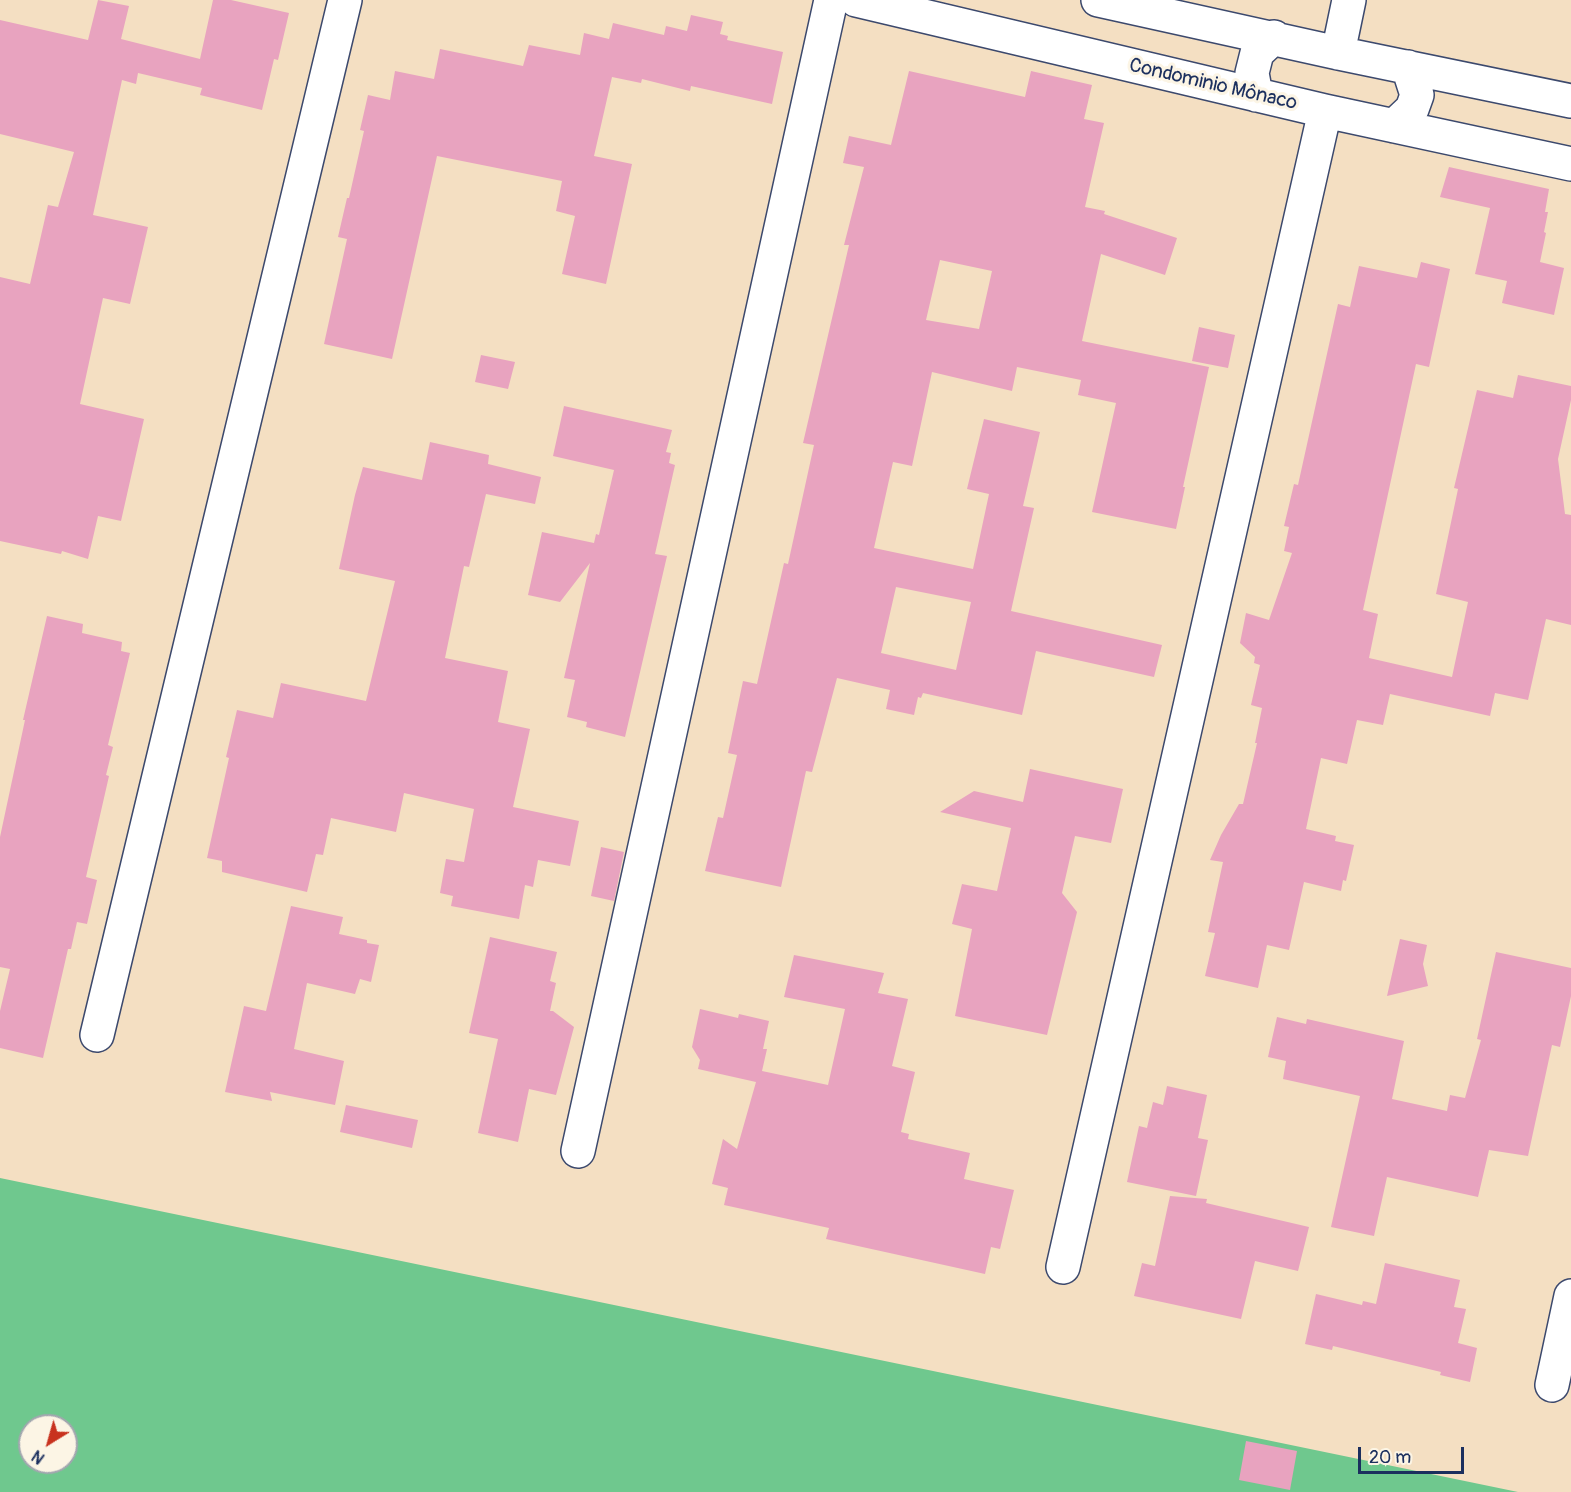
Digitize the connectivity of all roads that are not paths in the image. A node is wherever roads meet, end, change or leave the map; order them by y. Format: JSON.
{"nodes":[{"id":1,"x":345,"y":0,"type":"edge"},
{"id":2,"x":831,"y":0,"type":"edge"},
{"id":3,"x":856,"y":0,"type":"edge"},
{"id":4,"x":1098,"y":0,"type":"edge"},
{"id":5,"x":1349,"y":0,"type":"edge"},
{"id":6,"x":916,"y":6,"type":"edge"},
{"id":7,"x":1274,"y":38,"type":"junction"},
{"id":8,"x":1338,"y":53,"type":"junction"},
{"id":9,"x":1408,"y":67,"type":"junction"},
{"id":10,"x":1256,"y":95,"type":"junction"},
{"id":11,"x":1571,"y":101,"type":"edge"},
{"id":12,"x":1325,"y":111,"type":"junction"},
{"id":13,"x":1394,"y":126,"type":"junction"},
{"id":14,"x":1571,"y":164,"type":"edge"},
{"id":15,"x":97,"y":1035,"type":"dead end"},
{"id":16,"x":578,"y":1151,"type":"dead end"},
{"id":17,"x":1064,"y":1268,"type":"dead end"},
{"id":18,"x":1571,"y":1296,"type":"edge"},
{"id":19,"x":1552,"y":1385,"type":"dead end"}],
"edges":[{"from":1,"to":15,"type":"street"},
{"from":2,"to":16,"type":"street"},
{"from":3,"to":6,"type":"street","name":"Condominio Mônaco"},
{"from":4,"to":7,"type":"street"},
{"from":5,"to":8,"type":"street"},
{"from":6,"to":10,"type":"street","name":"Condominio Mônaco"},
{"from":7,"to":8,"type":"street"},
{"from":7,"to":10,"type":"street"},
{"from":8,"to":9,"type":"street"},
{"from":9,"to":11,"type":"street"},
{"from":9,"to":13,"type":"street"},
{"from":10,"to":12,"type":"street","name":"Condominio Mônaco"},
{"from":12,"to":13,"type":"street","name":"Condominio Mônaco"},
{"from":12,"to":17,"type":"street"},
{"from":13,"to":14,"type":"street","name":"Condominio Mônaco"},
{"from":18,"to":19,"type":"street"}]}
